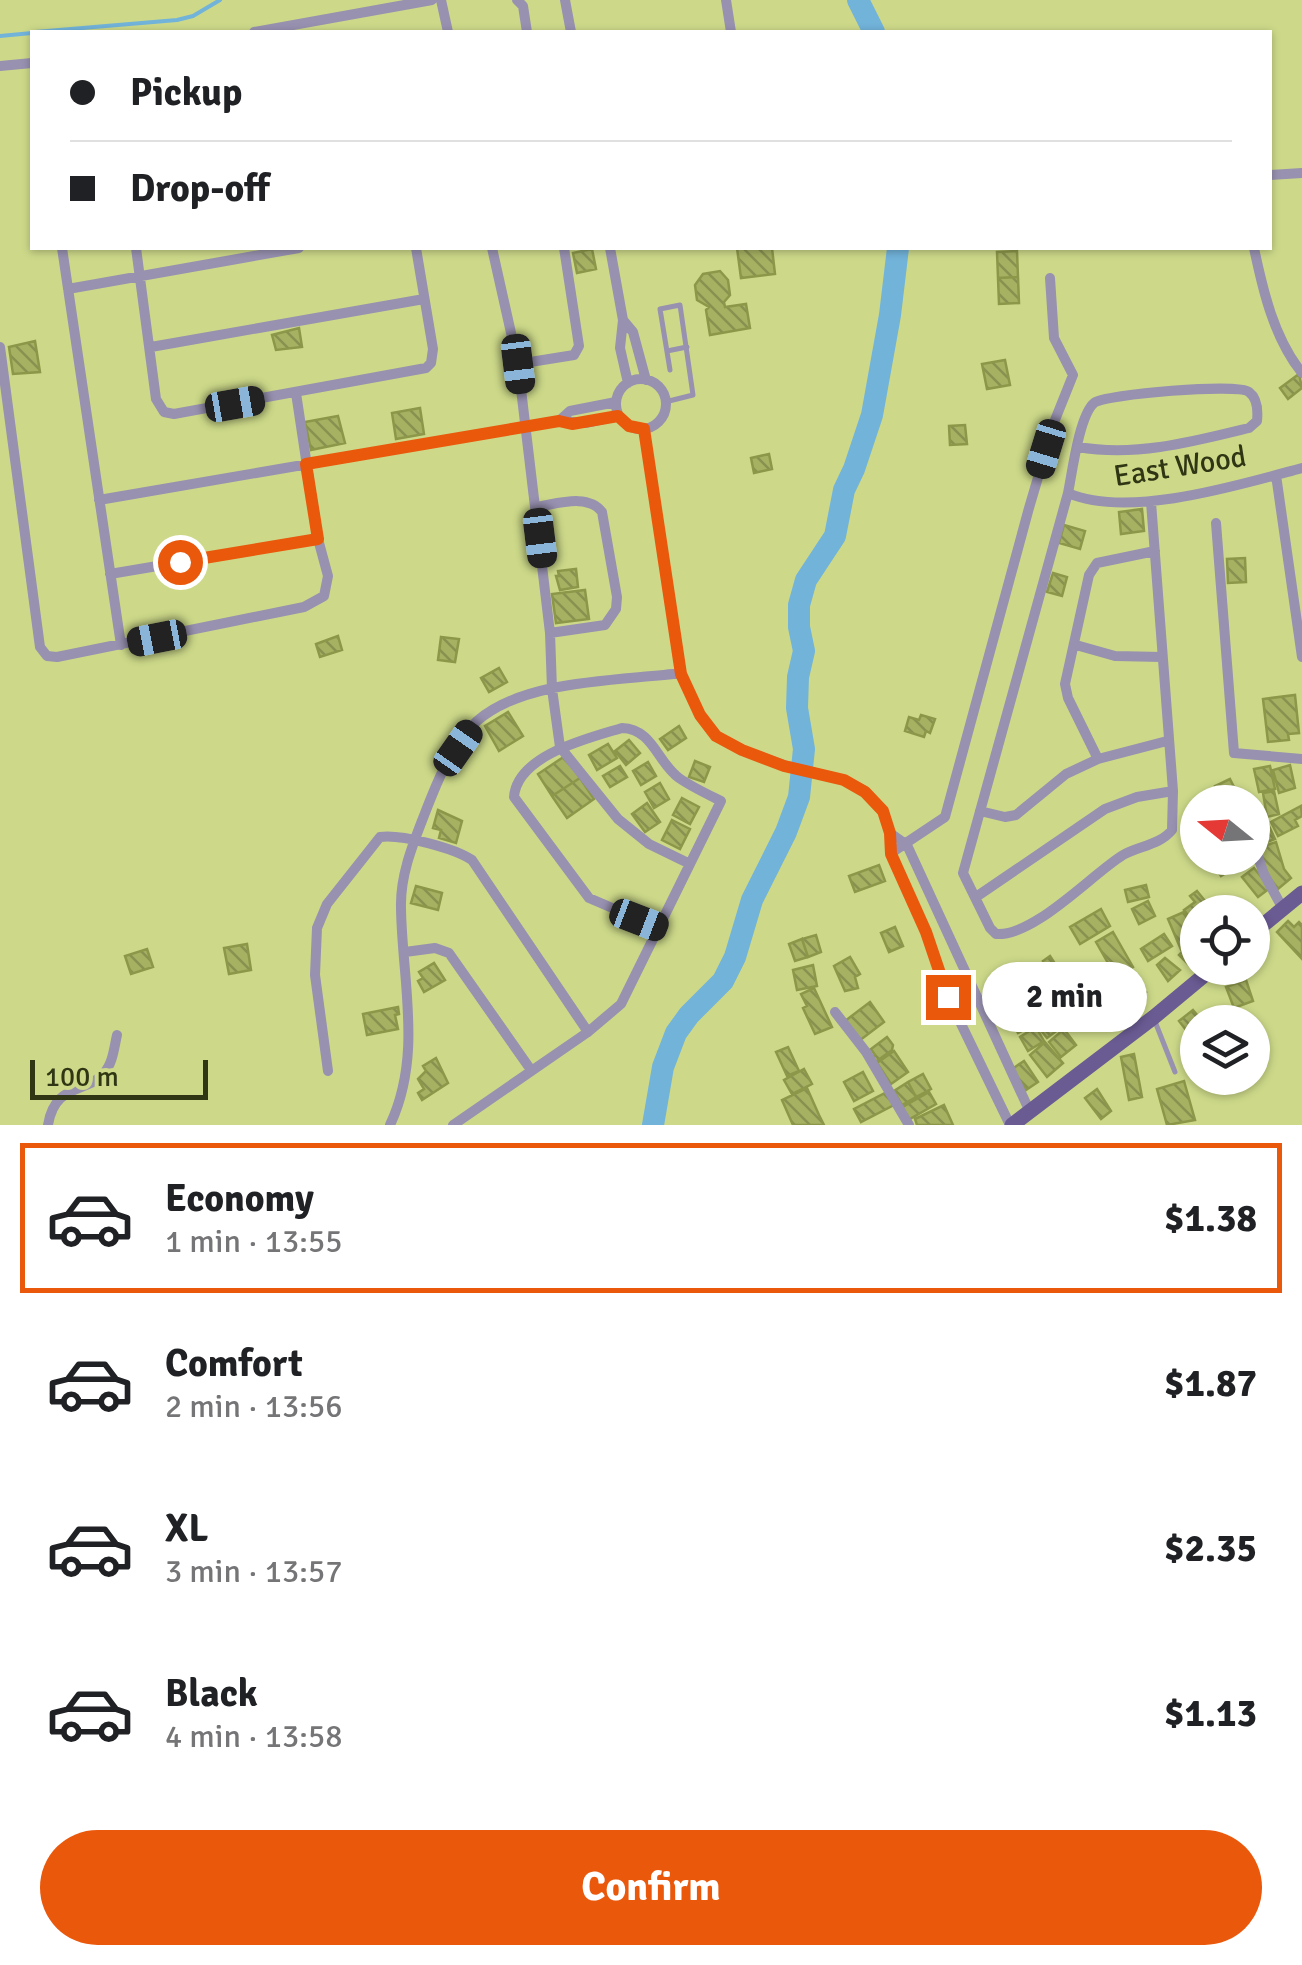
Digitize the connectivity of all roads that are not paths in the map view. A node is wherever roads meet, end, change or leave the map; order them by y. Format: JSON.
{"nodes":[{"id":1,"x":432,"y":0,"type":"edge"},
{"id":2,"x":441,"y":0,"type":"edge"},
{"id":3,"x":517,"y":0,"type":"edge"},
{"id":4,"x":565,"y":0,"type":"edge"},
{"id":5,"x":726,"y":0,"type":"edge"},
{"id":6,"x":265,"y":30,"type":"edge"},
{"id":7,"x":448,"y":30,"type":"edge"},
{"id":8,"x":527,"y":30,"type":"edge"},
{"id":9,"x":571,"y":30,"type":"edge"},
{"id":10,"x":732,"y":30,"type":"edge"},
{"id":11,"x":30,"y":63,"type":"edge"},
{"id":12,"x":0,"y":66,"type":"edge"},
{"id":13,"x":1302,"y":173,"type":"edge"},
{"id":14,"x":1272,"y":175,"type":"edge"},
{"id":15,"x":62,"y":250,"type":"edge"},
{"id":16,"x":136,"y":250,"type":"edge"},
{"id":17,"x":288,"y":250,"type":"edge"},
{"id":18,"x":416,"y":250,"type":"edge"},
{"id":19,"x":492,"y":250,"type":"edge"},
{"id":20,"x":564,"y":250,"type":"edge"},
{"id":21,"x":610,"y":250,"type":"edge"},
{"id":22,"x":1255,"y":250,"type":"edge"},
{"id":23,"x":140,"y":276,"type":"junction"},
{"id":24,"x":1050,"y":278,"type":"dead end"},
{"id":25,"x":68,"y":289,"type":"junction"},
{"id":26,"x":424,"y":299,"type":"junction"},
{"id":27,"x":623,"y":320,"type":"junction"},
{"id":28,"x":0,"y":346,"type":"edge"},
{"id":29,"x":151,"y":347,"type":"junction"},
{"id":30,"x":687,"y":347,"type":"junction"},
{"id":31,"x":667,"y":350,"type":"junction"},
{"id":32,"x":518,"y":364,"type":"junction"},
{"id":33,"x":670,"y":370,"type":"dead end"},
{"id":34,"x":1302,"y":373,"type":"edge"},
{"id":35,"x":646,"y":380,"type":"junction"},
{"id":36,"x":628,"y":383,"type":"junction"},
{"id":37,"x":296,"y":393,"type":"junction"},
{"id":38,"x":3,"y":394,"type":"edge"},
{"id":39,"x":616,"y":402,"type":"junction"},
{"id":40,"x":665,"y":402,"type":"junction"},
{"id":41,"x":618,"y":416,"type":"junction"},
{"id":42,"x":559,"y":421,"type":"junction"},
{"id":43,"x":526,"y":426,"type":"junction"},
{"id":44,"x":644,"y":429,"type":"junction"},
{"id":45,"x":1078,"y":446,"type":"junction"},
{"id":46,"x":306,"y":464,"type":"junction"},
{"id":47,"x":1302,"y":468,"type":"edge"},
{"id":48,"x":1276,"y":475,"type":"junction"},
{"id":49,"x":1068,"y":494,"type":"junction"},
{"id":50,"x":99,"y":500,"type":"junction"},
{"id":51,"x":1152,"y":502,"type":"junction"},
{"id":52,"x":536,"y":507,"type":"junction"},
{"id":53,"x":1216,"y":522,"type":"dead end"},
{"id":54,"x":318,"y":539,"type":"junction"},
{"id":55,"x":1155,"y":551,"type":"junction"},
{"id":56,"x":110,"y":574,"type":"junction"},
{"id":57,"x":550,"y":633,"type":"junction"},
{"id":58,"x":120,"y":645,"type":"junction"},
{"id":59,"x":1076,"y":645,"type":"junction"},
{"id":60,"x":1162,"y":657,"type":"junction"},
{"id":61,"x":1302,"y":657,"type":"edge"},
{"id":62,"x":681,"y":674,"type":"junction"},
{"id":63,"x":552,"y":689,"type":"junction"},
{"id":64,"x":1167,"y":741,"type":"junction"},
{"id":65,"x":560,"y":747,"type":"junction"},
{"id":66,"x":1098,"y":759,"type":"junction"},
{"id":67,"x":1302,"y":759,"type":"edge"},
{"id":68,"x":1173,"y":791,"type":"junction"},
{"id":69,"x":980,"y":811,"type":"junction"},
{"id":70,"x":890,"y":833,"type":"junction"},
{"id":71,"x":414,"y":842,"type":"junction"},
{"id":72,"x":907,"y":845,"type":"junction"},
{"id":73,"x":891,"y":854,"type":"junction"},
{"id":74,"x":688,"y":863,"type":"junction"},
{"id":75,"x":1265,"y":875,"type":"edge"},
{"id":76,"x":1302,"y":893,"type":"edge"},
{"id":77,"x":976,"y":897,"type":"junction"},
{"id":78,"x":1283,"y":908,"type":"junction"},
{"id":79,"x":1270,"y":919,"type":"edge"},
{"id":80,"x":659,"y":928,"type":"junction"},
{"id":81,"x":406,"y":952,"type":"junction"},
{"id":82,"x":956,"y":953,"type":"junction"},
{"id":83,"x":936,"y":962,"type":"junction"},
{"id":84,"x":1193,"y":985,"type":"edge"},
{"id":85,"x":834,"y":1012,"type":"dead end"},
{"id":86,"x":1154,"y":1018,"type":"junction"},
{"id":87,"x":588,"y":1032,"type":"junction"},
{"id":88,"x":116,"y":1034,"type":"dead end"},
{"id":89,"x":532,"y":1070,"type":"junction"},
{"id":90,"x":328,"y":1071,"type":"dead end"},
{"id":91,"x":1176,"y":1072,"type":"dead end"},
{"id":92,"x":1030,"y":1112,"type":"junction"},
{"id":93,"x":48,"y":1125,"type":"edge"},
{"id":94,"x":390,"y":1125,"type":"edge"},
{"id":95,"x":453,"y":1125,"type":"edge"},
{"id":96,"x":908,"y":1125,"type":"edge"},
{"id":97,"x":1011,"y":1125,"type":"edge"}],
"edges":[{"from":1,"to":6,"type":"street"},
{"from":2,"to":7,"type":"street"},
{"from":3,"to":8,"type":"street"},
{"from":4,"to":9,"type":"street"},
{"from":5,"to":10,"type":"street"},
{"from":11,"to":12,"type":"street"},
{"from":13,"to":14,"type":"street"},
{"from":15,"to":25,"type":"street"},
{"from":16,"to":23,"type":"street"},
{"from":17,"to":23,"type":"street"},
{"from":18,"to":26,"type":"street"},
{"from":19,"to":32,"type":"street"},
{"from":20,"to":32,"type":"street"},
{"from":21,"to":27,"type":"street"},
{"from":22,"to":34,"type":"street"},
{"from":23,"to":25,"type":"street"},
{"from":23,"to":29,"type":"street"},
{"from":24,"to":72,"type":"street"},
{"from":25,"to":50,"type":"street"},
{"from":26,"to":29,"type":"street"},
{"from":26,"to":37,"type":"street"},
{"from":27,"to":35,"type":"street"},
{"from":27,"to":36,"type":"street"},
{"from":28,"to":38,"type":"street"},
{"from":29,"to":37,"type":"street"},
{"from":30,"to":31,"type":"lane"},
{"from":30,"to":31,"type":"lane"},
{"from":30,"to":40,"type":"lane"},
{"from":31,"to":33,"type":"lane"},
{"from":32,"to":43,"type":"street"},
{"from":35,"to":36,"type":"street"},
{"from":35,"to":40,"type":"street"},
{"from":36,"to":39,"type":"street"},
{"from":37,"to":46,"type":"street"},
{"from":38,"to":58,"type":"street"},
{"from":39,"to":41,"type":"street"},
{"from":39,"to":42,"type":"street"},
{"from":40,"to":44,"type":"street"},
{"from":41,"to":42,"type":"street"},
{"from":41,"to":44,"type":"street"},
{"from":42,"to":43,"type":"street"},
{"from":43,"to":46,"type":"street"},
{"from":43,"to":52,"type":"street"},
{"from":44,"to":62,"type":"street"},
{"from":45,"to":45,"type":"street"},
{"from":45,"to":49,"type":"street"},
{"from":46,"to":50,"type":"street"},
{"from":46,"to":54,"type":"street"},
{"from":47,"to":48,"type":"street","name":"East Wood"},
{"from":48,"to":51,"type":"street","name":"East Wood"},
{"from":48,"to":61,"type":"street"},
{"from":49,"to":51,"type":"street","name":"East Wood"},
{"from":49,"to":69,"type":"street"},
{"from":50,"to":56,"type":"street"},
{"from":51,"to":55,"type":"street"},
{"from":52,"to":57,"type":"street"},
{"from":52,"to":57,"type":"street"},
{"from":53,"to":67,"type":"street"},
{"from":54,"to":56,"type":"street"},
{"from":54,"to":58,"type":"street"},
{"from":55,"to":59,"type":"street"},
{"from":55,"to":60,"type":"street"},
{"from":56,"to":58,"type":"street"},
{"from":57,"to":63,"type":"street"},
{"from":59,"to":60,"type":"street"},
{"from":59,"to":66,"type":"street"},
{"from":60,"to":64,"type":"street"},
{"from":62,"to":63,"type":"street"},
{"from":62,"to":70,"type":"street"},
{"from":63,"to":65,"type":"street"},
{"from":63,"to":71,"type":"street"},
{"from":64,"to":66,"type":"street"},
{"from":64,"to":68,"type":"street"},
{"from":65,"to":74,"type":"street"},
{"from":65,"to":74,"type":"street"},
{"from":65,"to":80,"type":"street"},
{"from":66,"to":69,"type":"street"},
{"from":68,"to":77,"type":"street"},
{"from":68,"to":77,"type":"street"},
{"from":69,"to":77,"type":"street"},
{"from":70,"to":72,"type":"street"},
{"from":70,"to":73,"type":"street"},
{"from":71,"to":81,"type":"street"},
{"from":71,"to":87,"type":"street"},
{"from":71,"to":90,"type":"street"},
{"from":72,"to":73,"type":"street"},
{"from":72,"to":82,"type":"street"},
{"from":73,"to":83,"type":"street"},
{"from":74,"to":80,"type":"street"},
{"from":75,"to":78,"type":"street"},
{"from":76,"to":78,"type":"main road"},
{"from":78,"to":79,"type":"main road"},
{"from":80,"to":87,"type":"street"},
{"from":81,"to":89,"type":"street"},
{"from":81,"to":94,"type":"street"},
{"from":82,"to":83,"type":"street"},
{"from":82,"to":92,"type":"street"},
{"from":83,"to":97,"type":"street"},
{"from":84,"to":86,"type":"main road"},
{"from":85,"to":96,"type":"street"},
{"from":86,"to":91,"type":"lane"},
{"from":86,"to":92,"type":"main road"},
{"from":87,"to":89,"type":"street"},
{"from":88,"to":93,"type":"street"},
{"from":89,"to":95,"type":"street"},
{"from":92,"to":97,"type":"main road"}]}
